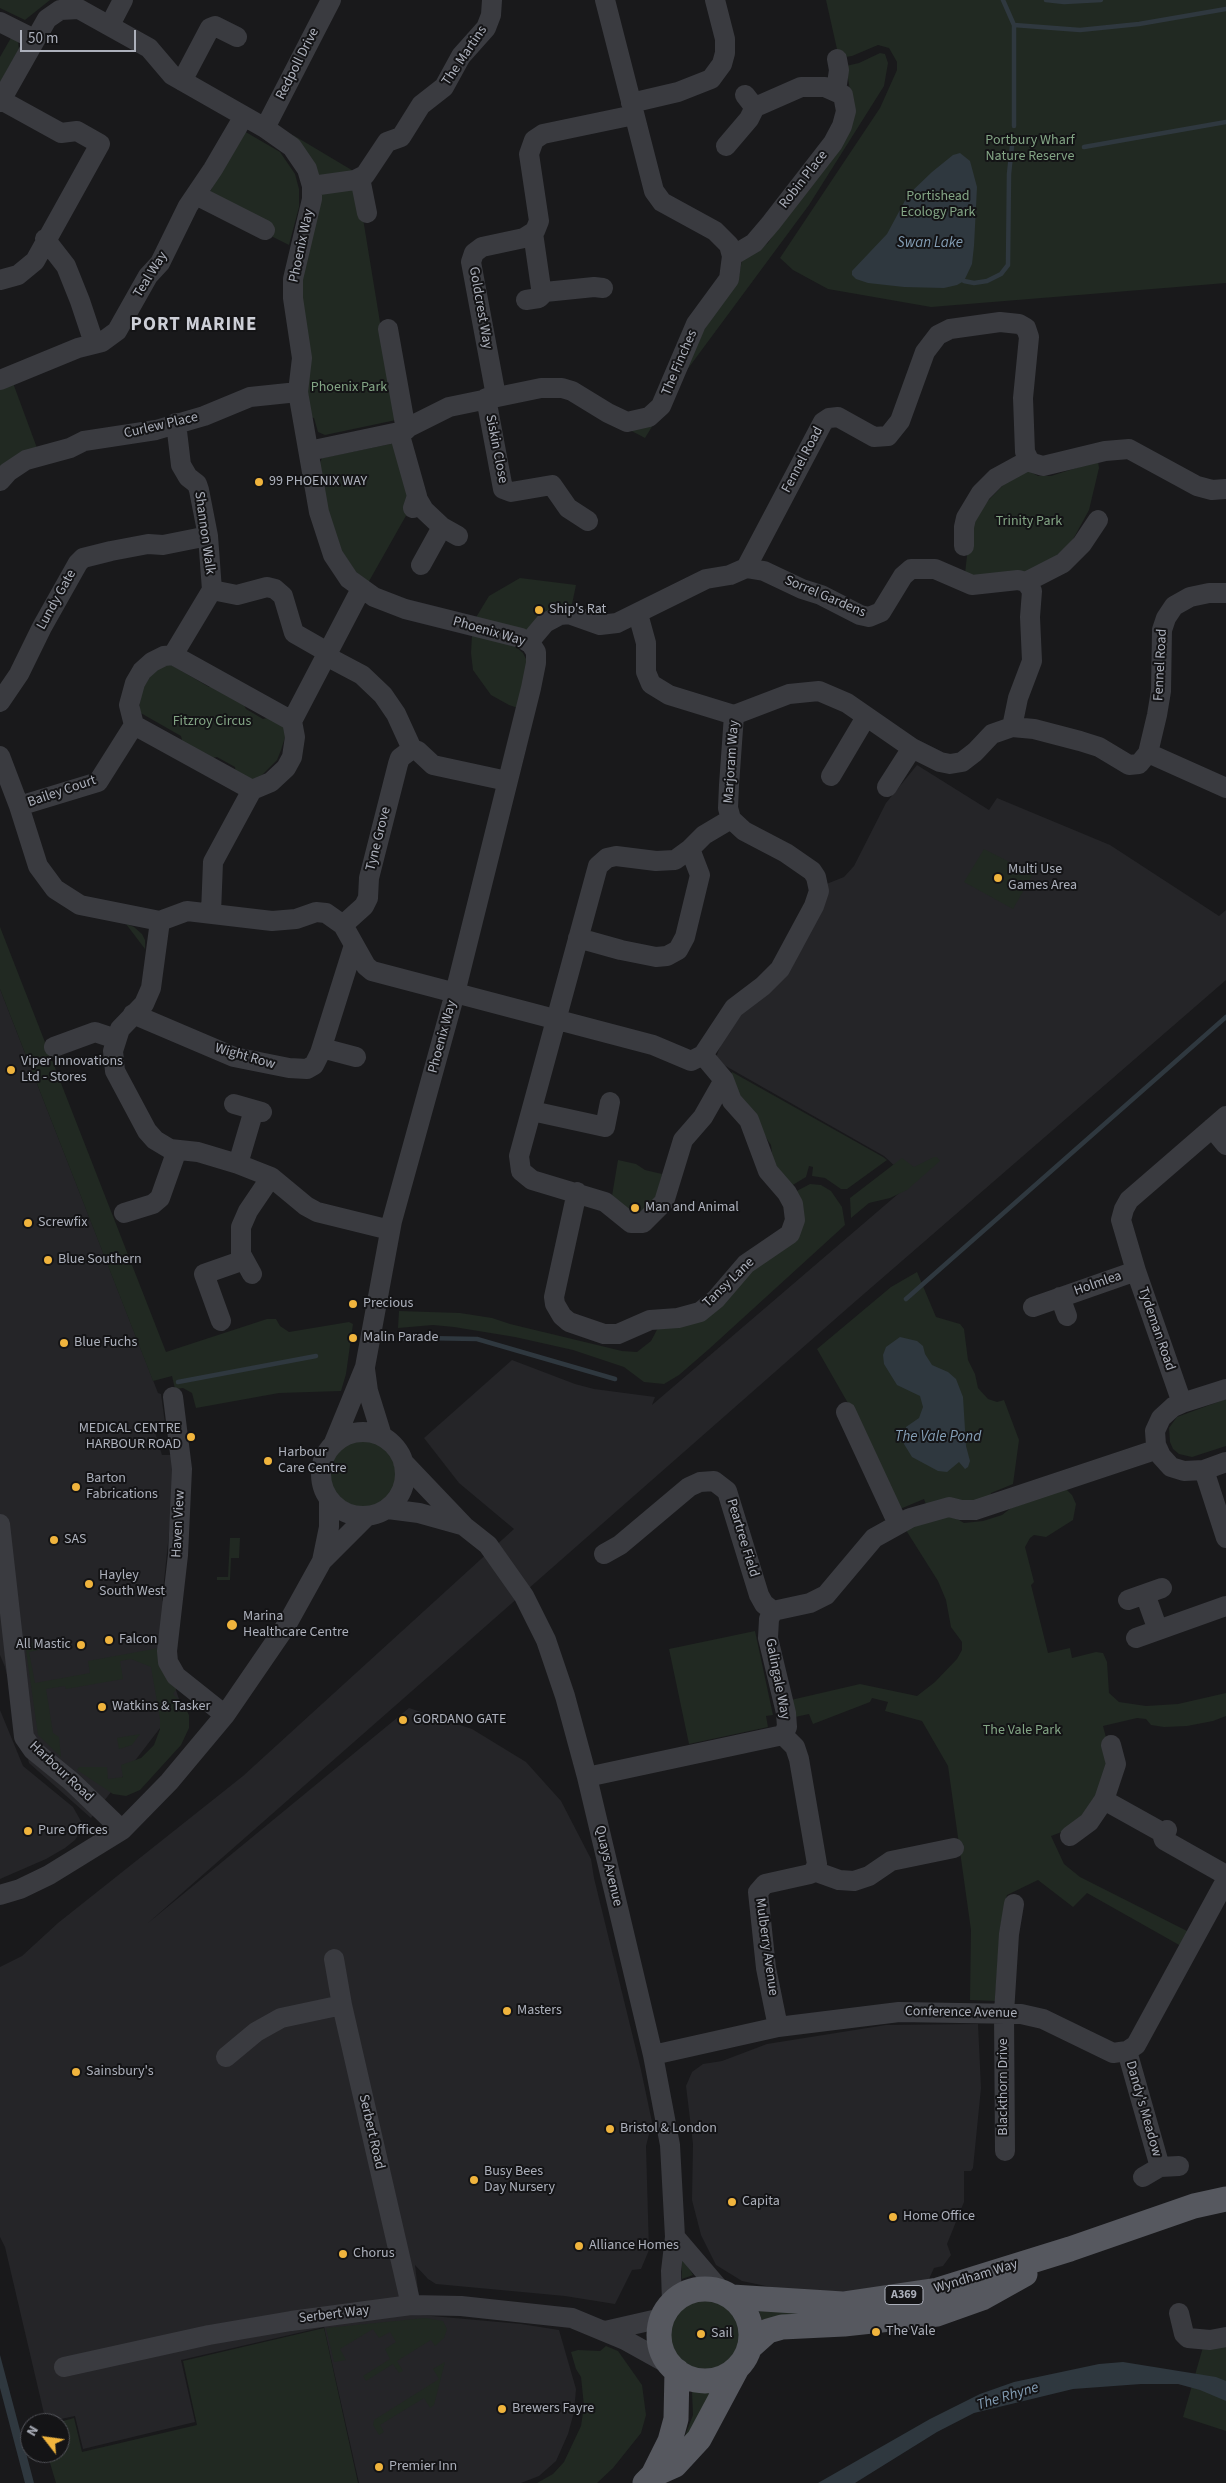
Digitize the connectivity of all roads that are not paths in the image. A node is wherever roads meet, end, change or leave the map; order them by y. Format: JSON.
{"nodes":[{"id":1,"x":123,"y":0,"type":"edge"},
{"id":2,"x":331,"y":0,"type":"edge"},
{"id":3,"x":492,"y":0,"type":"edge"},
{"id":4,"x":605,"y":0,"type":"edge"},
{"id":5,"x":715,"y":0,"type":"edge"},
{"id":6,"x":0,"y":22,"type":"edge"},
{"id":7,"x":110,"y":25,"type":"junction"},
{"id":8,"x":237,"y":37,"type":"dead end"},
{"id":9,"x":34,"y":38,"type":"junction"},
{"id":10,"x":837,"y":59,"type":"dead end"},
{"id":11,"x":182,"y":81,"type":"junction"},
{"id":12,"x":836,"y":91,"type":"junction"},
{"id":13,"x":0,"y":101,"type":"edge"},
{"id":14,"x":632,"y":109,"type":"junction"},
{"id":15,"x":244,"y":116,"type":"junction"},
{"id":16,"x":265,"y":128,"type":"junction"},
{"id":17,"x":726,"y":146,"type":"dead end"},
{"id":18,"x":360,"y":178,"type":"junction"},
{"id":19,"x":312,"y":186,"type":"junction"},
{"id":20,"x":196,"y":194,"type":"junction"},
{"id":21,"x":366,"y":213,"type":"dead end"},
{"id":22,"x":265,"y":230,"type":"dead end"},
{"id":23,"x":533,"y":233,"type":"junction"},
{"id":24,"x":45,"y":240,"type":"junction"},
{"id":25,"x":732,"y":256,"type":"junction"},
{"id":26,"x":0,"y":280,"type":"edge"},
{"id":27,"x":603,"y":288,"type":"dead end"},
{"id":28,"x":388,"y":329,"type":"dead end"},
{"id":29,"x":94,"y":343,"type":"junction"},
{"id":30,"x":0,"y":380,"type":"edge"},
{"id":31,"x":298,"y":392,"type":"junction"},
{"id":32,"x":491,"y":397,"type":"junction"},
{"id":33,"x":176,"y":423,"type":"junction"},
{"id":34,"x":402,"y":431,"type":"junction"},
{"id":35,"x":309,"y":451,"type":"junction"},
{"id":36,"x":1029,"y":460,"type":"junction"},
{"id":37,"x":0,"y":481,"type":"edge"},
{"id":38,"x":1226,"y":489,"type":"edge"},
{"id":39,"x":588,"y":520,"type":"dead end"},
{"id":40,"x":1098,"y":520,"type":"dead end"},
{"id":41,"x":208,"y":536,"type":"junction"},
{"id":42,"x":964,"y":546,"type":"dead end"},
{"id":43,"x":421,"y":565,"type":"dead end"},
{"id":44,"x":746,"y":568,"type":"junction"},
{"id":45,"x":1026,"y":582,"type":"junction"},
{"id":46,"x":361,"y":589,"type":"junction"},
{"id":47,"x":212,"y":590,"type":"junction"},
{"id":48,"x":1226,"y":593,"type":"edge"},
{"id":49,"x":638,"y":614,"type":"junction"},
{"id":50,"x":529,"y":642,"type":"junction"},
{"id":51,"x":173,"y":655,"type":"junction"},
{"id":52,"x":328,"y":655,"type":"junction"},
{"id":53,"x":0,"y":702,"type":"edge"},
{"id":54,"x":734,"y":715,"type":"junction"},
{"id":55,"x":866,"y":717,"type":"junction"},
{"id":56,"x":292,"y":721,"type":"junction"},
{"id":57,"x":134,"y":725,"type":"junction"},
{"id":58,"x":1012,"y":727,"type":"junction"},
{"id":59,"x":912,"y":748,"type":"junction"},
{"id":60,"x":412,"y":749,"type":"junction"},
{"id":61,"x":1148,"y":753,"type":"junction"},
{"id":62,"x":0,"y":756,"type":"edge"},
{"id":63,"x":831,"y":776,"type":"dead end"},
{"id":64,"x":507,"y":781,"type":"junction"},
{"id":65,"x":887,"y":787,"type":"dead end"},
{"id":66,"x":1226,"y":788,"type":"edge"},
{"id":67,"x":252,"y":790,"type":"junction"},
{"id":68,"x":20,"y":806,"type":"junction"},
{"id":69,"x":731,"y":819,"type":"junction"},
{"id":70,"x":690,"y":849,"type":"junction"},
{"id":71,"x":211,"y":913,"type":"junction"},
{"id":72,"x":160,"y":921,"type":"junction"},
{"id":73,"x":343,"y":925,"type":"junction"},
{"id":74,"x":578,"y":938,"type":"junction"},
{"id":75,"x":354,"y":945,"type":"junction"},
{"id":76,"x":455,"y":993,"type":"junction"},
{"id":77,"x":133,"y":1014,"type":"junction"},
{"id":78,"x":556,"y":1019,"type":"junction"},
{"id":79,"x":116,"y":1039,"type":"junction"},
{"id":80,"x":54,"y":1046,"type":"dead end"},
{"id":81,"x":322,"y":1048,"type":"junction"},
{"id":82,"x":356,"y":1055,"type":"dead end"},
{"id":83,"x":704,"y":1055,"type":"junction"},
{"id":84,"x":724,"y":1080,"type":"junction"},
{"id":85,"x":610,"y":1102,"type":"dead end"},
{"id":86,"x":234,"y":1104,"type":"dead end"},
{"id":87,"x":532,"y":1111,"type":"junction"},
{"id":88,"x":1219,"y":1122,"type":"edge"},
{"id":89,"x":1226,"y":1145,"type":"edge"},
{"id":90,"x":177,"y":1150,"type":"junction"},
{"id":91,"x":238,"y":1164,"type":"junction"},
{"id":92,"x":271,"y":1177,"type":"junction"},
{"id":93,"x":577,"y":1192,"type":"junction"},
{"id":94,"x":124,"y":1214,"type":"dead end"},
{"id":95,"x":390,"y":1230,"type":"junction"},
{"id":96,"x":1136,"y":1271,"type":"junction"},
{"id":97,"x":1033,"y":1307,"type":"dead end"},
{"id":98,"x":221,"y":1320,"type":"dead end"},
{"id":99,"x":365,"y":1367,"type":"junction"},
{"id":100,"x":1226,"y":1389,"type":"edge"},
{"id":101,"x":173,"y":1397,"type":"dead end"},
{"id":102,"x":1182,"y":1403,"type":"junction"},
{"id":103,"x":846,"y":1412,"type":"dead end"},
{"id":104,"x":382,"y":1436,"type":"junction"},
{"id":105,"x":332,"y":1445,"type":"junction"},
{"id":106,"x":1158,"y":1449,"type":"junction"},
{"id":107,"x":403,"y":1462,"type":"junction"},
{"id":108,"x":1226,"y":1462,"type":"edge"},
{"id":109,"x":1204,"y":1470,"type":"junction"},
{"id":110,"x":329,"y":1500,"type":"junction"},
{"id":111,"x":388,"y":1508,"type":"junction"},
{"id":112,"x":366,"y":1516,"type":"junction"},
{"id":113,"x":0,"y":1524,"type":"edge"},
{"id":114,"x":898,"y":1524,"type":"junction"},
{"id":115,"x":464,"y":1526,"type":"junction"},
{"id":116,"x":1226,"y":1538,"type":"edge"},
{"id":117,"x":604,"y":1554,"type":"dead end"},
{"id":118,"x":322,"y":1561,"type":"junction"},
{"id":119,"x":4,"y":1591,"type":"edge"},
{"id":120,"x":1145,"y":1594,"type":"dead end"},
{"id":121,"x":1226,"y":1606,"type":"edge"},
{"id":122,"x":772,"y":1611,"type":"junction"},
{"id":123,"x":1158,"y":1630,"type":"junction"},
{"id":124,"x":1136,"y":1638,"type":"dead end"},
{"id":125,"x":225,"y":1715,"type":"junction"},
{"id":126,"x":784,"y":1735,"type":"junction"},
{"id":127,"x":1119,"y":1760,"type":"dead end"},
{"id":128,"x":587,"y":1777,"type":"junction"},
{"id":129,"x":1104,"y":1800,"type":"junction"},
{"id":130,"x":122,"y":1830,"type":"junction"},
{"id":131,"x":1070,"y":1836,"type":"dead end"},
{"id":132,"x":954,"y":1848,"type":"dead end"},
{"id":133,"x":814,"y":1871,"type":"junction"},
{"id":134,"x":1226,"y":1875,"type":"edge"},
{"id":135,"x":1226,"y":1880,"type":"edge"},
{"id":136,"x":0,"y":1895,"type":"edge"},
{"id":137,"x":1014,"y":1904,"type":"dead end"},
{"id":138,"x":334,"y":1959,"type":"dead end"},
{"id":139,"x":342,"y":2005,"type":"junction"},
{"id":140,"x":1004,"y":2013,"type":"junction"},
{"id":141,"x":778,"y":2027,"type":"junction"},
{"id":142,"x":1127,"y":2051,"type":"junction"},
{"id":143,"x":653,"y":2055,"type":"junction"},
{"id":144,"x":226,"y":2057,"type":"dead end"},
{"id":145,"x":1005,"y":2151,"type":"dead end"},
{"id":146,"x":1160,"y":2170,"type":"dead end"},
{"id":147,"x":1226,"y":2199,"type":"edge"},
{"id":148,"x":675,"y":2237,"type":"junction"},
{"id":149,"x":1070,"y":2249,"type":"junction"},
{"id":150,"x":727,"y":2295,"type":"junction"},
{"id":151,"x":411,"y":2305,"type":"junction"},
{"id":152,"x":667,"y":2310,"type":"junction"},
{"id":153,"x":1179,"y":2313,"type":"dead end"},
{"id":154,"x":605,"y":2331,"type":"junction"},
{"id":155,"x":1226,"y":2338,"type":"edge"},
{"id":156,"x":743,"y":2358,"type":"junction"},
{"id":157,"x":64,"y":2368,"type":"dead end"},
{"id":158,"x":673,"y":2368,"type":"junction"},
{"id":159,"x":649,"y":2479,"type":"edge"}],
"edges":[{"from":1,"to":7,"type":"street"},
{"from":2,"to":16,"type":"street","name":"Redpoll Drive"},
{"from":3,"to":18,"type":"street","name":"The Martins"},
{"from":4,"to":14,"type":"street"},
{"from":5,"to":14,"type":"street"},
{"from":6,"to":9,"type":"street"},
{"from":7,"to":9,"type":"street","name":"Phoenix Way"},
{"from":7,"to":11,"type":"street","name":"Phoenix Way"},
{"from":8,"to":11,"type":"street"},
{"from":9,"to":13,"type":"street","name":"Phoenix Way"},
{"from":10,"to":12,"type":"street"},
{"from":11,"to":15,"type":"street","name":"Phoenix Way"},
{"from":12,"to":17,"type":"street"},
{"from":12,"to":25,"type":"street","name":"Robin Place"},
{"from":13,"to":24,"type":"street","name":"Phoenix Way"},
{"from":14,"to":23,"type":"street"},
{"from":14,"to":25,"type":"street"},
{"from":15,"to":16,"type":"street","name":"Phoenix Way"},
{"from":15,"to":20,"type":"street","name":"Teal Way"},
{"from":16,"to":19,"type":"street","name":"Phoenix Way"},
{"from":18,"to":19,"type":"street"},
{"from":18,"to":21,"type":"street"},
{"from":19,"to":31,"type":"street","name":"Phoenix Way"},
{"from":20,"to":22,"type":"street"},
{"from":20,"to":29,"type":"street","name":"Teal Way"},
{"from":23,"to":27,"type":"street"},
{"from":23,"to":32,"type":"street","name":"Goldcrest Way"},
{"from":24,"to":26,"type":"street","name":"Phoenix Way"},
{"from":24,"to":29,"type":"street"},
{"from":25,"to":32,"type":"street","name":"The Finches"},
{"from":28,"to":34,"type":"street"},
{"from":29,"to":30,"type":"street","name":"Teal Way"},
{"from":31,"to":33,"type":"street","name":"Curlew Place"},
{"from":31,"to":35,"type":"street","name":"Phoenix Way"},
{"from":32,"to":34,"type":"street","name":"The Finches"},
{"from":32,"to":39,"type":"street","name":"Siskin Close"},
{"from":33,"to":37,"type":"street","name":"Curlew Place"},
{"from":33,"to":41,"type":"street","name":"Shannon Walk"},
{"from":34,"to":35,"type":"street","name":"The Finches"},
{"from":34,"to":43,"type":"street"},
{"from":35,"to":46,"type":"street","name":"Phoenix Way"},
{"from":36,"to":38,"type":"street"},
{"from":36,"to":42,"type":"street"},
{"from":36,"to":44,"type":"street","name":"Fennel Road"},
{"from":40,"to":45,"type":"street","name":"Sorrel Gardens"},
{"from":41,"to":47,"type":"street","name":"Shannon Walk"},
{"from":41,"to":53,"type":"street","name":"Lundy Gate"},
{"from":44,"to":45,"type":"street","name":"Sorrel Gardens"},
{"from":44,"to":49,"type":"street"},
{"from":45,"to":58,"type":"street"},
{"from":46,"to":50,"type":"street","name":"Phoenix Way"},
{"from":46,"to":52,"type":"street"},
{"from":47,"to":51,"type":"street","name":"Shannon Walk"},
{"from":47,"to":52,"type":"street","name":"Shannon Walk"},
{"from":48,"to":61,"type":"street","name":"Fennel Road"},
{"from":49,"to":50,"type":"street"},
{"from":49,"to":54,"type":"street"},
{"from":50,"to":64,"type":"street","name":"Phoenix Way"},
{"from":51,"to":56,"type":"street"},
{"from":51,"to":57,"type":"street"},
{"from":52,"to":56,"type":"street"},
{"from":52,"to":60,"type":"street","name":"Shannon Walk"},
{"from":54,"to":55,"type":"street","name":"Marjoram Way"},
{"from":54,"to":69,"type":"street","name":"Marjoram Way"},
{"from":55,"to":59,"type":"street","name":"Marjoram Way"},
{"from":55,"to":63,"type":"street"},
{"from":56,"to":67,"type":"street"},
{"from":57,"to":67,"type":"street"},
{"from":57,"to":68,"type":"street","name":"Bailey Court"},
{"from":58,"to":59,"type":"street","name":"Marjoram Way"},
{"from":58,"to":61,"type":"street"},
{"from":59,"to":65,"type":"street"},
{"from":60,"to":64,"type":"street","name":"Shannon Walk"},
{"from":60,"to":73,"type":"street","name":"Tyne Grove"},
{"from":61,"to":66,"type":"street"},
{"from":62,"to":68,"type":"street"},
{"from":64,"to":76,"type":"street","name":"Phoenix Way"},
{"from":67,"to":71,"type":"street"},
{"from":68,"to":72,"type":"street"},
{"from":69,"to":70,"type":"street"},
{"from":69,"to":83,"type":"street","name":"Marjoram Way"},
{"from":70,"to":74,"type":"street"},
{"from":70,"to":74,"type":"street"},
{"from":71,"to":72,"type":"street"},
{"from":71,"to":73,"type":"street"},
{"from":72,"to":77,"type":"street"},
{"from":73,"to":75,"type":"street"},
{"from":74,"to":78,"type":"street"},
{"from":75,"to":76,"type":"street"},
{"from":75,"to":81,"type":"street","name":"Wight Row"},
{"from":76,"to":78,"type":"street"},
{"from":76,"to":95,"type":"street","name":"Phoenix Way"},
{"from":77,"to":79,"type":"street"},
{"from":77,"to":81,"type":"street","name":"Wight Row"},
{"from":78,"to":83,"type":"street"},
{"from":78,"to":87,"type":"street"},
{"from":79,"to":80,"type":"street"},
{"from":79,"to":90,"type":"street"},
{"from":81,"to":82,"type":"street"},
{"from":83,"to":84,"type":"street","name":"Tansy Lane"},
{"from":84,"to":93,"type":"street"},
{"from":84,"to":93,"type":"street","name":"Tansy Lane"},
{"from":85,"to":87,"type":"street"},
{"from":86,"to":91,"type":"street"},
{"from":87,"to":93,"type":"street"},
{"from":88,"to":89,"type":"street"},
{"from":88,"to":96,"type":"street","name":"Tydeman Road"},
{"from":90,"to":91,"type":"street"},
{"from":90,"to":94,"type":"street"},
{"from":91,"to":92,"type":"street"},
{"from":92,"to":95,"type":"street"},
{"from":92,"to":98,"type":"street"},
{"from":95,"to":99,"type":"street","name":"Phoenix Way"},
{"from":96,"to":97,"type":"street","name":"Holmlea"},
{"from":96,"to":102,"type":"street","name":"Tydeman Road"},
{"from":99,"to":104,"type":"street","name":"Phoenix Way"},
{"from":99,"to":105,"type":"street","name":"Phoenix Way"},
{"from":100,"to":102,"type":"street"},
{"from":101,"to":125,"type":"street","name":"Haven View"},
{"from":102,"to":106,"type":"street"},
{"from":103,"to":114,"type":"street"},
{"from":104,"to":105,"type":"street"},
{"from":104,"to":107,"type":"street"},
{"from":105,"to":110,"type":"street"},
{"from":106,"to":109,"type":"street"},
{"from":106,"to":114,"type":"street"},
{"from":107,"to":111,"type":"street"},
{"from":107,"to":115,"type":"street","name":"Quays Avenue"},
{"from":108,"to":109,"type":"street"},
{"from":109,"to":116,"type":"street"},
{"from":110,"to":112,"type":"street"},
{"from":110,"to":118,"type":"street"},
{"from":111,"to":112,"type":"street"},
{"from":111,"to":115,"type":"street","name":"Quays Avenue"},
{"from":112,"to":118,"type":"street"},
{"from":113,"to":119,"type":"street","name":"Harbour Road"},
{"from":114,"to":122,"type":"street"},
{"from":115,"to":128,"type":"street","name":"Quays Avenue"},
{"from":117,"to":122,"type":"street","name":"Peartree Field"},
{"from":118,"to":125,"type":"street"},
{"from":119,"to":130,"type":"street","name":"Harbour Road"},
{"from":120,"to":123,"type":"street"},
{"from":121,"to":123,"type":"street"},
{"from":122,"to":126,"type":"street","name":"Galingale Way"},
{"from":123,"to":124,"type":"street"},
{"from":125,"to":130,"type":"street"},
{"from":126,"to":128,"type":"street","name":"Galingale Way"},
{"from":126,"to":133,"type":"street"},
{"from":127,"to":129,"type":"street"},
{"from":128,"to":143,"type":"street","name":"Quays Avenue"},
{"from":129,"to":131,"type":"street"},
{"from":129,"to":134,"type":"street"},
{"from":130,"to":136,"type":"street"},
{"from":132,"to":133,"type":"street"},
{"from":133,"to":141,"type":"street","name":"Mulberry Avenue"},
{"from":135,"to":142,"type":"street"},
{"from":137,"to":140,"type":"street","name":"Blackthorn Drive"},
{"from":138,"to":139,"type":"street","name":"Serbert Road"},
{"from":139,"to":144,"type":"street"},
{"from":139,"to":151,"type":"street","name":"Serbert Road"},
{"from":140,"to":141,"type":"street","name":"Conference Avenue"},
{"from":140,"to":142,"type":"street","name":"Conference Avenue"},
{"from":140,"to":145,"type":"street","name":"Blackthorn Drive"},
{"from":141,"to":143,"type":"street","name":"Conference Avenue"},
{"from":142,"to":146,"type":"street","name":"Dandy's Meadow"},
{"from":143,"to":148,"type":"street","name":"Quays Avenue"},
{"from":147,"to":149,"type":"main road","name":"Wyndham Way","number":"A369"},
{"from":148,"to":150,"type":"street"},
{"from":148,"to":152,"type":"street","name":"Quays Avenue"},
{"from":149,"to":150,"type":"main road","name":"Wyndham Way","number":"A369"},
{"from":149,"to":156,"type":"main road","name":"Wyndham Way","number":"A369"},
{"from":150,"to":152,"type":"main road","number":"A369"},
{"from":150,"to":156,"type":"main road","number":"A369"},
{"from":151,"to":154,"type":"street","name":"Serbert Way"},
{"from":151,"to":157,"type":"street","name":"Serbert Way"},
{"from":152,"to":154,"type":"street"},
{"from":152,"to":158,"type":"main road","number":"A369"},
{"from":153,"to":155,"type":"street"},
{"from":154,"to":158,"type":"street","name":"Serbert Way"},
{"from":156,"to":158,"type":"main road","number":"A369"},
{"from":156,"to":159,"type":"main road","name":"Wyndham Way","number":"A369"},
{"from":158,"to":159,"type":"main road","name":"Wyndham Way","number":"A369"}]}
